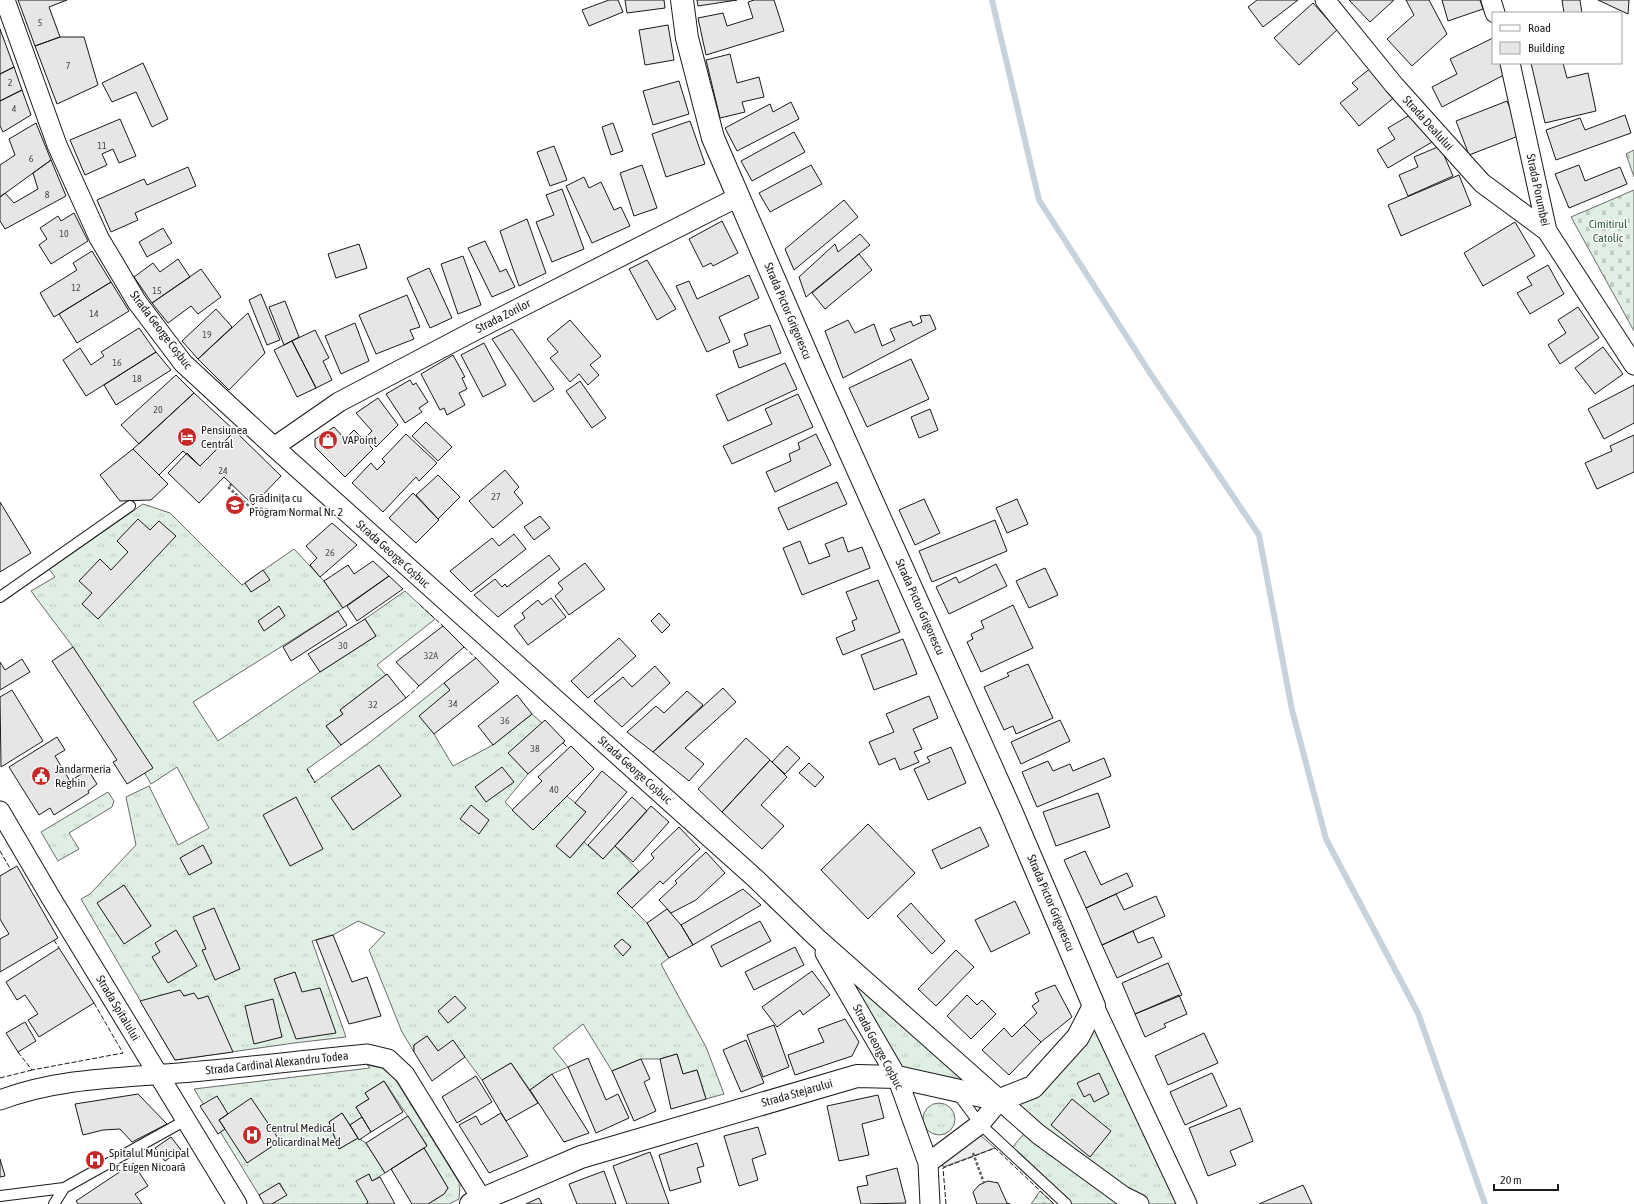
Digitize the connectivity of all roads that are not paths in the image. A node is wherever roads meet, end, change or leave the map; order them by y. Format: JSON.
{"nodes":[{"id":1,"x":5,"y":0,"type":"edge"},
{"id":2,"x":682,"y":0,"type":"edge"},
{"id":3,"x":1325,"y":0,"type":"edge"},
{"id":4,"x":1491,"y":0,"type":"edge"},
{"id":5,"x":1495,"y":12,"type":"edge"},
{"id":6,"x":1510,"y":64,"type":"edge"},
{"id":7,"x":738,"y":197,"type":"junction"},
{"id":8,"x":1547,"y":231,"type":"junction"},
{"id":9,"x":1634,"y":365,"type":"edge"},
{"id":10,"x":274,"y":447,"type":"junction"},
{"id":11,"x":130,"y":506,"type":"dead end"},
{"id":12,"x":0,"y":597,"type":"edge"},
{"id":13,"x":0,"y":810,"type":"edge"},
{"id":14,"x":816,"y":938,"type":"junction"},
{"id":15,"x":1094,"y":1006,"type":"junction"},
{"id":16,"x":158,"y":1075,"type":"junction"},
{"id":17,"x":897,"y":1077,"type":"junction"},
{"id":18,"x":956,"y":1090,"type":"junction"},
{"id":19,"x":0,"y":1100,"type":"edge"},
{"id":20,"x":1000,"y":1100,"type":"junction"},
{"id":21,"x":186,"y":1120,"type":"junction"},
{"id":22,"x":973,"y":1129,"type":"junction"},
{"id":23,"x":928,"y":1163,"type":"junction"},
{"id":24,"x":64,"y":1188,"type":"junction"},
{"id":25,"x":0,"y":1196,"type":"edge"},
{"id":26,"x":476,"y":1201,"type":"edge"},
{"id":27,"x":54,"y":1204,"type":"edge"},
{"id":28,"x":237,"y":1204,"type":"edge"},
{"id":29,"x":930,"y":1204,"type":"edge"},
{"id":30,"x":1066,"y":1204,"type":"edge"},
{"id":31,"x":1138,"y":1204,"type":"edge"},
{"id":32,"x":1187,"y":1204,"type":"edge"}],
"edges":[{"from":1,"to":10,"type":"street","name":"Strada George Coșbuc"},
{"from":2,"to":7,"type":"street","name":"Strada Pictor Grigorescu"},
{"from":3,"to":8,"type":"street","name":"Strada Dealului"},
{"from":4,"to":5,"type":"street"},
{"from":6,"to":8,"type":"street","name":"Strada Porumbei"},
{"from":7,"to":10,"type":"street","name":"Strada Zorilor"},
{"from":7,"to":15,"type":"street","name":"Strada Pictor Grigorescu"},
{"from":8,"to":9,"type":"street","name":"Strada Porumbei"},
{"from":10,"to":14,"type":"street","name":"Strada George Coșbuc"},
{"from":11,"to":12,"type":"lane"},
{"from":13,"to":16,"type":"street","name":"Strada Spitalului"},
{"from":14,"to":17,"type":"street","name":"Strada George Coșbuc"},
{"from":14,"to":20,"type":"street","name":"Strada George Coșbuc"},
{"from":15,"to":20,"type":"street"},
{"from":15,"to":32,"type":"street","name":"Strada Pictor Grigorescu"},
{"from":16,"to":19,"type":"street","name":"Strada Cardinal Alexandru Todea"},
{"from":16,"to":21,"type":"street","name":"Strada Spitalului"},
{"from":16,"to":26,"type":"street","name":"Strada Cardinal Alexandru Todea"},
{"from":17,"to":18,"type":"street","name":"Strada Stejarului"},
{"from":17,"to":23,"type":"street","name":"Strada George Coșbuc"},
{"from":17,"to":26,"type":"street","name":"Strada Stejarului"},
{"from":18,"to":20,"type":"street","name":"Strada Stejarului"},
{"from":18,"to":22,"type":"lane"},
{"from":20,"to":22,"type":"street"},
{"from":20,"to":31,"type":"street","name":"Strada George Coșbuc"},
{"from":21,"to":24,"type":"lane"},
{"from":21,"to":28,"type":"street","name":"Strada Spitalului"},
{"from":22,"to":23,"type":"street"},
{"from":22,"to":30,"type":"lane"},
{"from":23,"to":29,"type":"street","name":"Strada George Coșbuc"},
{"from":24,"to":25,"type":"lane"},
{"from":24,"to":27,"type":"lane"}]}
